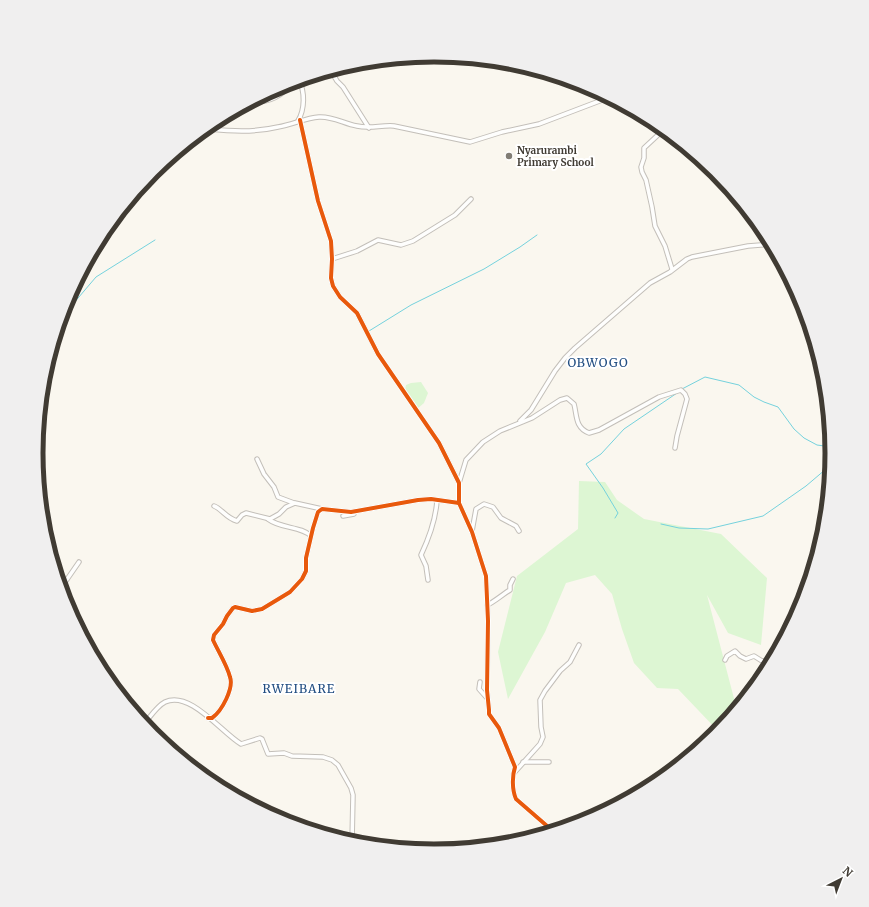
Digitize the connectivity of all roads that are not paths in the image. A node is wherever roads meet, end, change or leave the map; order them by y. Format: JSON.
{"nodes":[{"id":1,"x":334,"y":75,"type":"edge"},
{"id":2,"x":302,"y":86,"type":"edge"},
{"id":3,"x":280,"y":94,"type":"edge"},
{"id":4,"x":603,"y":100,"type":"edge"},
{"id":5,"x":263,"y":101,"type":"edge"},
{"id":6,"x":299,"y":121,"type":"junction"},
{"id":7,"x":369,"y":128,"type":"junction"},
{"id":8,"x":214,"y":130,"type":"edge"},
{"id":9,"x":659,"y":133,"type":"edge"},
{"id":10,"x":471,"y":199,"type":"dead end"},
{"id":11,"x":766,"y":245,"type":"edge"},
{"id":12,"x":332,"y":259,"type":"junction"},
{"id":13,"x":672,"y":269,"type":"junction"},
{"id":14,"x":518,"y":423,"type":"junction"},
{"id":15,"x":675,"y":448,"type":"dead end"},
{"id":16,"x":257,"y":459,"type":"dead end"},
{"id":17,"x":459,"y":483,"type":"junction"},
{"id":18,"x":437,"y":500,"type":"junction"},
{"id":19,"x":295,"y":503,"type":"junction"},
{"id":20,"x":459,"y":503,"type":"junction"},
{"id":21,"x":214,"y":506,"type":"dead end"},
{"id":22,"x":322,"y":509,"type":"junction"},
{"id":23,"x":354,"y":512,"type":"junction"},
{"id":24,"x":343,"y":516,"type":"dead end"},
{"id":25,"x":268,"y":519,"type":"junction"},
{"id":26,"x":519,"y":531,"type":"dead end"},
{"id":27,"x":472,"y":532,"type":"junction"},
{"id":28,"x":312,"y":536,"type":"junction"},
{"id":29,"x":79,"y":562,"type":"dead end"},
{"id":30,"x":513,"y":579,"type":"dead end"},
{"id":31,"x":428,"y":580,"type":"dead end"},
{"id":32,"x":65,"y":582,"type":"edge"},
{"id":33,"x":487,"y":605,"type":"junction"},
{"id":34,"x":579,"y":645,"type":"dead end"},
{"id":35,"x":725,"y":660,"type":"dead end"},
{"id":36,"x":767,"y":661,"type":"edge"},
{"id":37,"x":480,"y":682,"type":"dead end"},
{"id":38,"x":488,"y":699,"type":"junction"},
{"id":39,"x":208,"y":718,"type":"junction"},
{"id":40,"x":148,"y":720,"type":"edge"},
{"id":41,"x":523,"y":762,"type":"junction"},
{"id":42,"x":549,"y":762,"type":"dead end"},
{"id":43,"x":513,"y":774,"type":"junction"},
{"id":44,"x":549,"y":828,"type":"edge"},
{"id":45,"x":352,"y":836,"type":"edge"}],
"edges":[{"from":1,"to":7,"type":"street"},
{"from":2,"to":6,"type":"street"},
{"from":3,"to":5,"type":"street"},
{"from":4,"to":7,"type":"street"},
{"from":6,"to":7,"type":"street"},
{"from":6,"to":8,"type":"street"},
{"from":6,"to":12,"type":"street"},
{"from":9,"to":13,"type":"street"},
{"from":10,"to":12,"type":"street"},
{"from":11,"to":13,"type":"street"},
{"from":12,"to":17,"type":"street"},
{"from":13,"to":14,"type":"street"},
{"from":14,"to":15,"type":"street"},
{"from":14,"to":17,"type":"street"},
{"from":16,"to":19,"type":"street"},
{"from":17,"to":20,"type":"street"},
{"from":18,"to":20,"type":"street"},
{"from":18,"to":23,"type":"street"},
{"from":18,"to":31,"type":"street"},
{"from":19,"to":22,"type":"street"},
{"from":19,"to":25,"type":"street"},
{"from":20,"to":27,"type":"street"},
{"from":21,"to":25,"type":"street"},
{"from":22,"to":23,"type":"street"},
{"from":22,"to":28,"type":"street"},
{"from":23,"to":24,"type":"street"},
{"from":25,"to":28,"type":"street"},
{"from":26,"to":27,"type":"street"},
{"from":27,"to":33,"type":"street"},
{"from":28,"to":39,"type":"street"},
{"from":29,"to":32,"type":"street"},
{"from":30,"to":33,"type":"street"},
{"from":33,"to":38,"type":"street"},
{"from":34,"to":41,"type":"street"},
{"from":35,"to":36,"type":"street"},
{"from":37,"to":38,"type":"street"},
{"from":38,"to":43,"type":"street"},
{"from":39,"to":40,"type":"street"},
{"from":39,"to":45,"type":"street"},
{"from":41,"to":42,"type":"street"},
{"from":41,"to":43,"type":"street"},
{"from":43,"to":44,"type":"street"}]}
